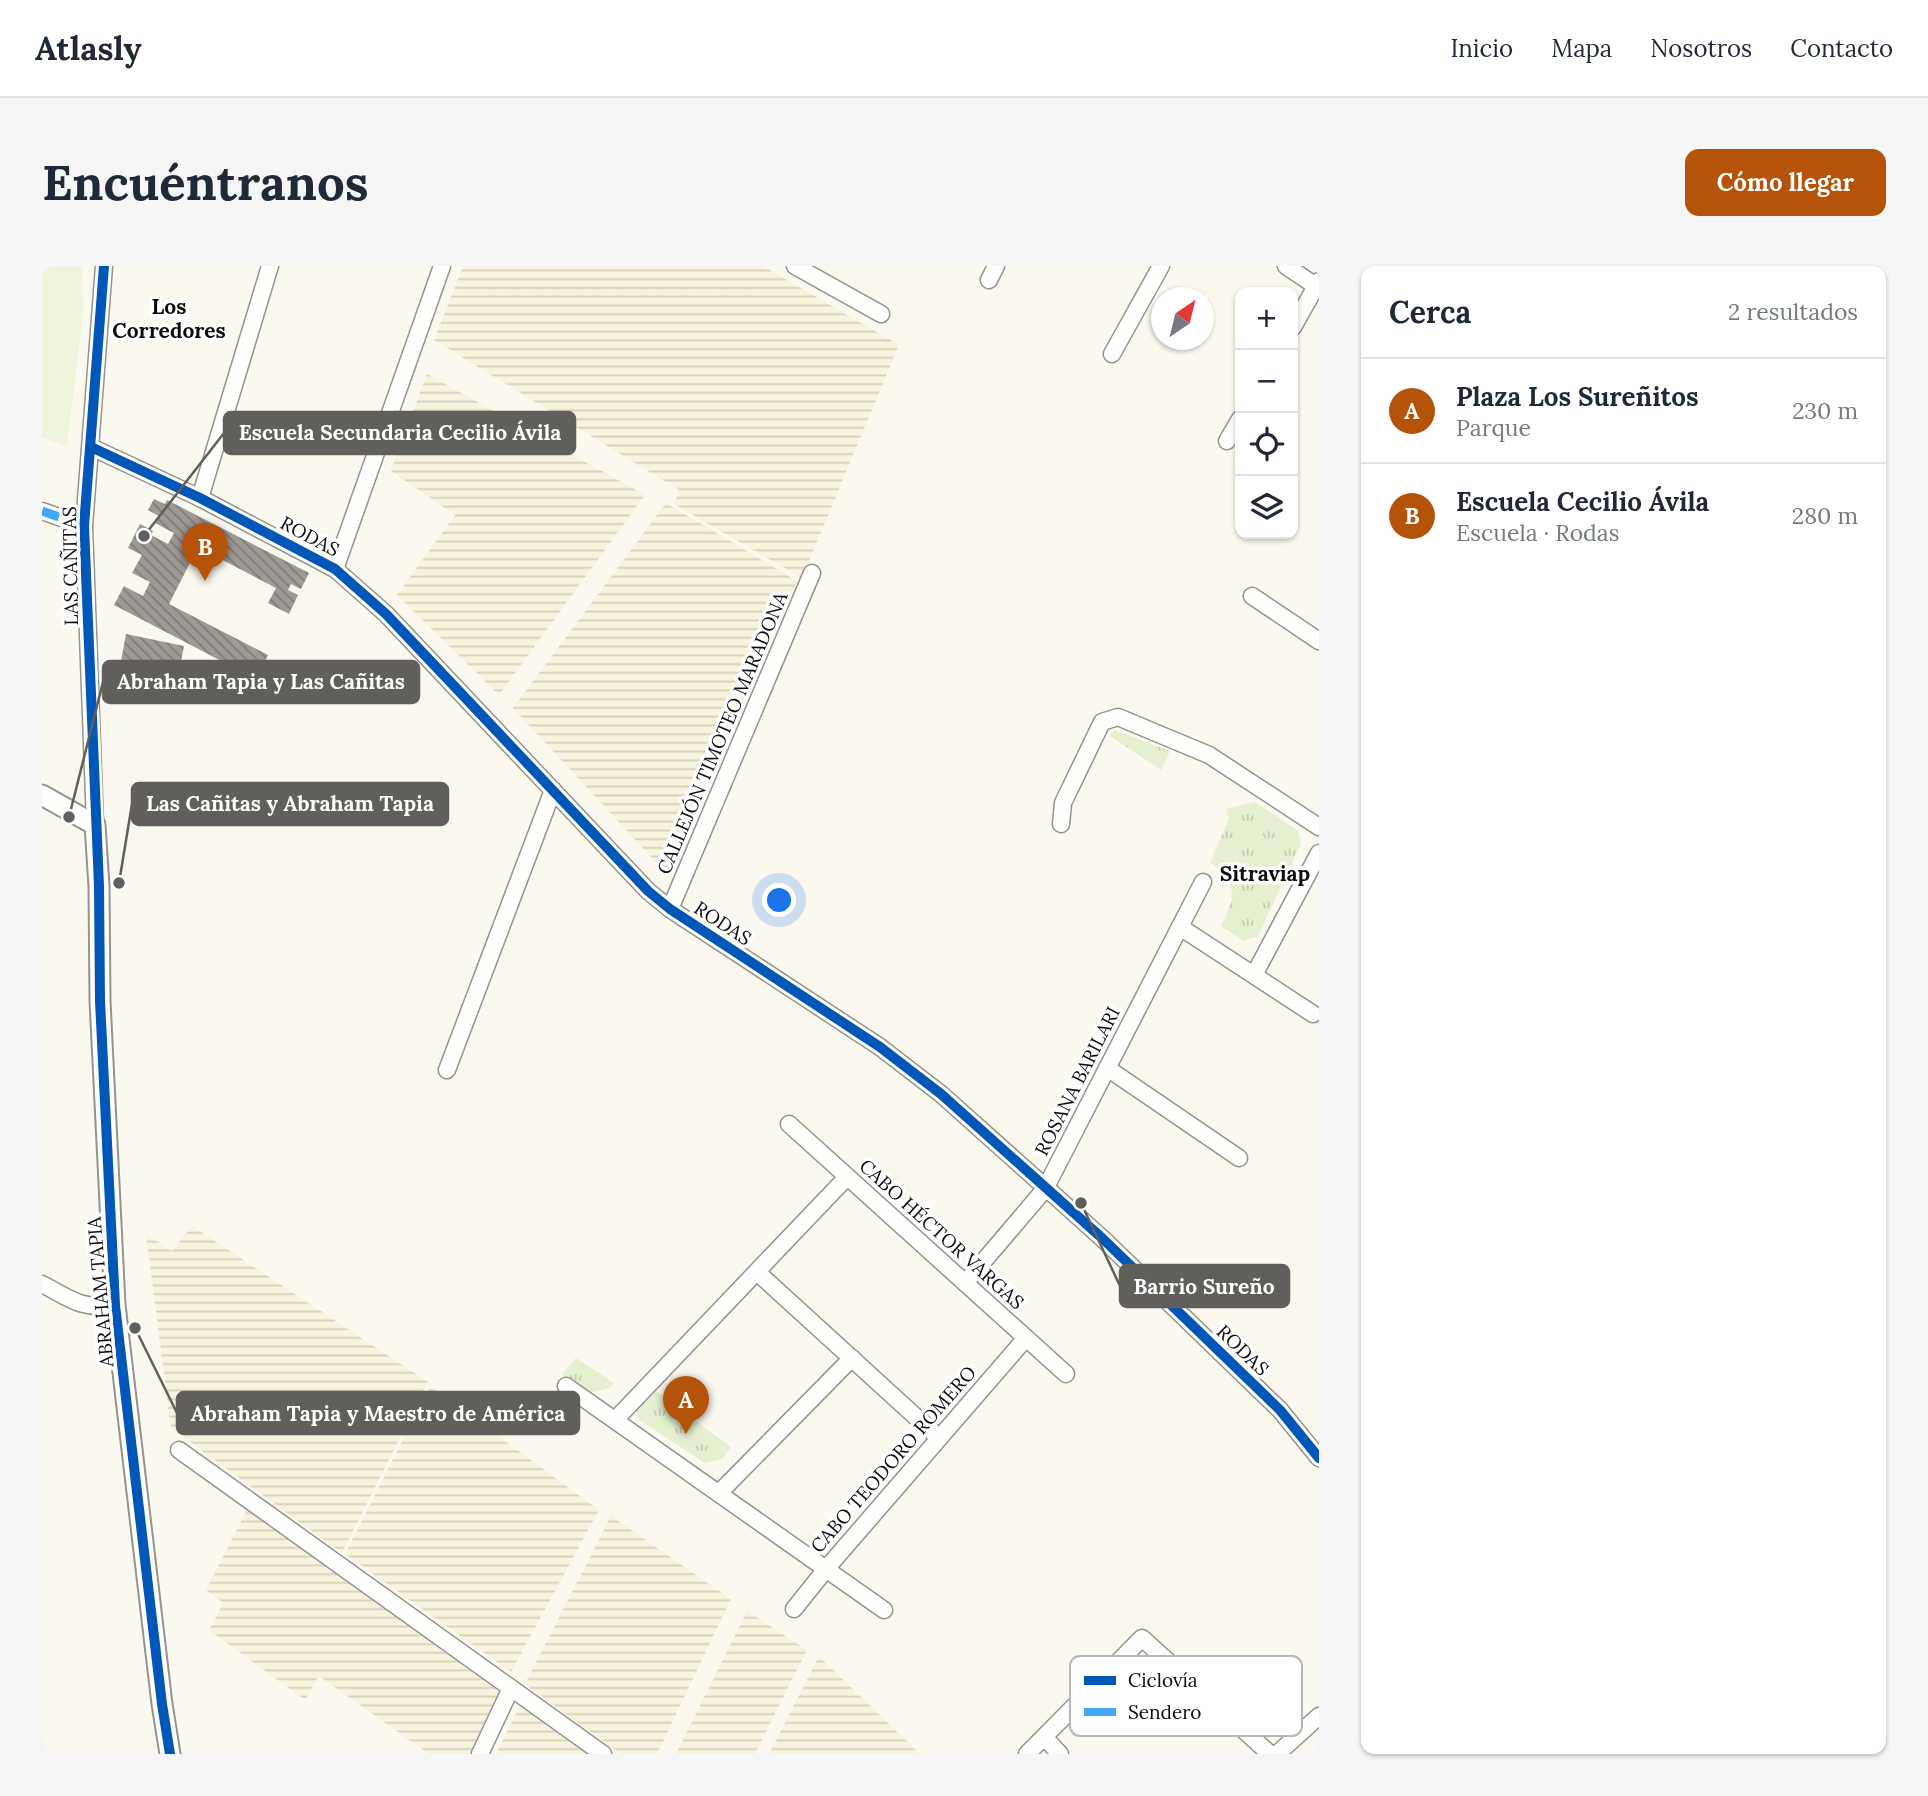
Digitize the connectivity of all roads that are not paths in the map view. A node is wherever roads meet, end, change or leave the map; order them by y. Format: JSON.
{"nodes":[{"id":1,"x":104,"y":266,"type":"edge"},
{"id":2,"x":270,"y":266,"type":"edge"},
{"id":3,"x":442,"y":266,"type":"edge"},
{"id":4,"x":795,"y":266,"type":"edge"},
{"id":5,"x":1161,"y":266,"type":"edge"},
{"id":6,"x":1286,"y":266,"type":"edge"},
{"id":7,"x":1317,"y":284,"type":"edge"},
{"id":8,"x":881,"y":314,"type":"dead end"},
{"id":9,"x":1298,"y":318,"type":"edge"},
{"id":10,"x":1112,"y":354,"type":"dead end"},
{"id":11,"x":1235,"y":427,"type":"edge"},
{"id":12,"x":1227,"y":441,"type":"dead end"},
{"id":13,"x":91,"y":447,"type":"junction"},
{"id":14,"x":200,"y":498,"type":"junction"},
{"id":15,"x":42,"y":511,"type":"edge"},
{"id":16,"x":84,"y":526,"type":"junction"},
{"id":17,"x":335,"y":569,"type":"junction"},
{"id":18,"x":812,"y":573,"type":"dead end"},
{"id":19,"x":1252,"y":596,"type":"dead end"},
{"id":20,"x":1319,"y":641,"type":"edge"},
{"id":21,"x":552,"y":790,"type":"junction"},
{"id":22,"x":42,"y":795,"type":"edge"},
{"id":23,"x":1060,"y":824,"type":"dead end"},
{"id":24,"x":95,"y":825,"type":"junction"},
{"id":25,"x":1319,"y":827,"type":"edge"},
{"id":26,"x":1319,"y":853,"type":"edge"},
{"id":27,"x":1203,"y":882,"type":"dead end"},
{"id":28,"x":670,"y":909,"type":"junction"},
{"id":29,"x":1180,"y":927,"type":"junction"},
{"id":30,"x":1254,"y":975,"type":"junction"},
{"id":31,"x":1313,"y":1014,"type":"dead end"},
{"id":32,"x":1107,"y":1069,"type":"junction"},
{"id":33,"x":447,"y":1070,"type":"dead end"},
{"id":34,"x":789,"y":1125,"type":"dead end"},
{"id":35,"x":1239,"y":1158,"type":"dead end"},
{"id":36,"x":848,"y":1177,"type":"junction"},
{"id":37,"x":1045,"y":1189,"type":"junction"},
{"id":38,"x":757,"y":1272,"type":"junction"},
{"id":39,"x":965,"y":1283,"type":"junction"},
{"id":40,"x":42,"y":1284,"type":"edge"},
{"id":41,"x":116,"y":1305,"type":"junction"},
{"id":42,"x":1026,"y":1338,"type":"junction"},
{"id":43,"x":852,"y":1358,"type":"junction"},
{"id":44,"x":1066,"y":1374,"type":"dead end"},
{"id":45,"x":566,"y":1386,"type":"dead end"},
{"id":46,"x":615,"y":1420,"type":"junction"},
{"id":47,"x":939,"y":1438,"type":"junction"},
{"id":48,"x":179,"y":1450,"type":"dead end"},
{"id":49,"x":1319,"y":1458,"type":"edge"},
{"id":50,"x":719,"y":1493,"type":"junction"},
{"id":51,"x":826,"y":1569,"type":"junction"},
{"id":52,"x":794,"y":1609,"type":"dead end"},
{"id":53,"x":884,"y":1610,"type":"dead end"},
{"id":54,"x":1124,"y":1656,"type":"edge"},
{"id":55,"x":1162,"y":1656,"type":"edge"},
{"id":56,"x":511,"y":1688,"type":"junction"},
{"id":57,"x":1070,"y":1711,"type":"edge"},
{"id":58,"x":1319,"y":1716,"type":"edge"},
{"id":59,"x":1302,"y":1732,"type":"edge"},
{"id":60,"x":1250,"y":1736,"type":"edge"},
{"id":61,"x":1297,"y":1736,"type":"edge"},
{"id":62,"x":1044,"y":1737,"type":"junction"},
{"id":63,"x":170,"y":1754,"type":"edge"},
{"id":64,"x":480,"y":1754,"type":"edge"},
{"id":65,"x":603,"y":1754,"type":"edge"},
{"id":66,"x":1027,"y":1754,"type":"edge"},
{"id":67,"x":1060,"y":1754,"type":"edge"},
{"id":68,"x":1270,"y":1754,"type":"edge"},
{"id":69,"x":1278,"y":1754,"type":"edge"}],
"edges":[{"from":1,"to":13,"type":"street","name":"LAS CAÑITAS"},
{"from":2,"to":14,"type":"street"},
{"from":3,"to":17,"type":"street"},
{"from":4,"to":8,"type":"street"},
{"from":5,"to":10,"type":"street"},
{"from":6,"to":7,"type":"street"},
{"from":7,"to":9,"type":"street"},
{"from":11,"to":12,"type":"street"},
{"from":13,"to":14,"type":"street","name":"RODAS"},
{"from":13,"to":16,"type":"street","name":"LAS CAÑITAS"},
{"from":14,"to":17,"type":"street","name":"RODAS"},
{"from":15,"to":16,"type":"street"},
{"from":16,"to":24,"type":"street","name":"LAS CAÑITAS"},
{"from":17,"to":21,"type":"street","name":"RODAS"},
{"from":18,"to":28,"type":"street","name":"CALLEJÓN TIMOTEO MARADONA"},
{"from":19,"to":20,"type":"street"},
{"from":21,"to":28,"type":"street","name":"RODAS"},
{"from":21,"to":33,"type":"street"},
{"from":22,"to":24,"type":"street"},
{"from":23,"to":25,"type":"street"},
{"from":24,"to":41,"type":"street","name":"ABRAHAM TAPIA"},
{"from":26,"to":30,"type":"street"},
{"from":27,"to":29,"type":"street","name":"ROSANA BARILARI"},
{"from":28,"to":37,"type":"street","name":"RODAS"},
{"from":29,"to":30,"type":"street"},
{"from":29,"to":32,"type":"street","name":"ROSANA BARILARI"},
{"from":30,"to":31,"type":"street"},
{"from":32,"to":35,"type":"street"},
{"from":32,"to":37,"type":"street","name":"ROSANA BARILARI"},
{"from":34,"to":36,"type":"street","name":"CABO HÉCTOR VARGAS"},
{"from":36,"to":38,"type":"street"},
{"from":36,"to":39,"type":"street","name":"CABO HÉCTOR VARGAS"},
{"from":37,"to":39,"type":"street","name":"ROSANA BARILARI"},
{"from":37,"to":49,"type":"street","name":"RODAS"},
{"from":38,"to":43,"type":"street"},
{"from":38,"to":46,"type":"street"},
{"from":39,"to":42,"type":"street","name":"CABO HÉCTOR VARGAS"},
{"from":40,"to":41,"type":"street"},
{"from":41,"to":63,"type":"street","name":"ABRAHAM TAPIA"},
{"from":42,"to":44,"type":"street","name":"CABO HÉCTOR VARGAS"},
{"from":42,"to":47,"type":"street","name":"CABO TEODORO ROMERO"},
{"from":43,"to":47,"type":"street"},
{"from":43,"to":50,"type":"street"},
{"from":45,"to":46,"type":"street"},
{"from":46,"to":50,"type":"street"},
{"from":47,"to":51,"type":"street","name":"CABO TEODORO ROMERO"},
{"from":48,"to":56,"type":"street"},
{"from":50,"to":51,"type":"street"},
{"from":51,"to":52,"type":"street","name":"CABO TEODORO ROMERO"},
{"from":51,"to":53,"type":"street"},
{"from":54,"to":55,"type":"street"},
{"from":56,"to":64,"type":"street"},
{"from":56,"to":65,"type":"street"},
{"from":57,"to":62,"type":"street"},
{"from":58,"to":59,"type":"street"},
{"from":60,"to":68,"type":"street"},
{"from":61,"to":69,"type":"street"},
{"from":62,"to":66,"type":"street"},
{"from":62,"to":67,"type":"street"}]}
